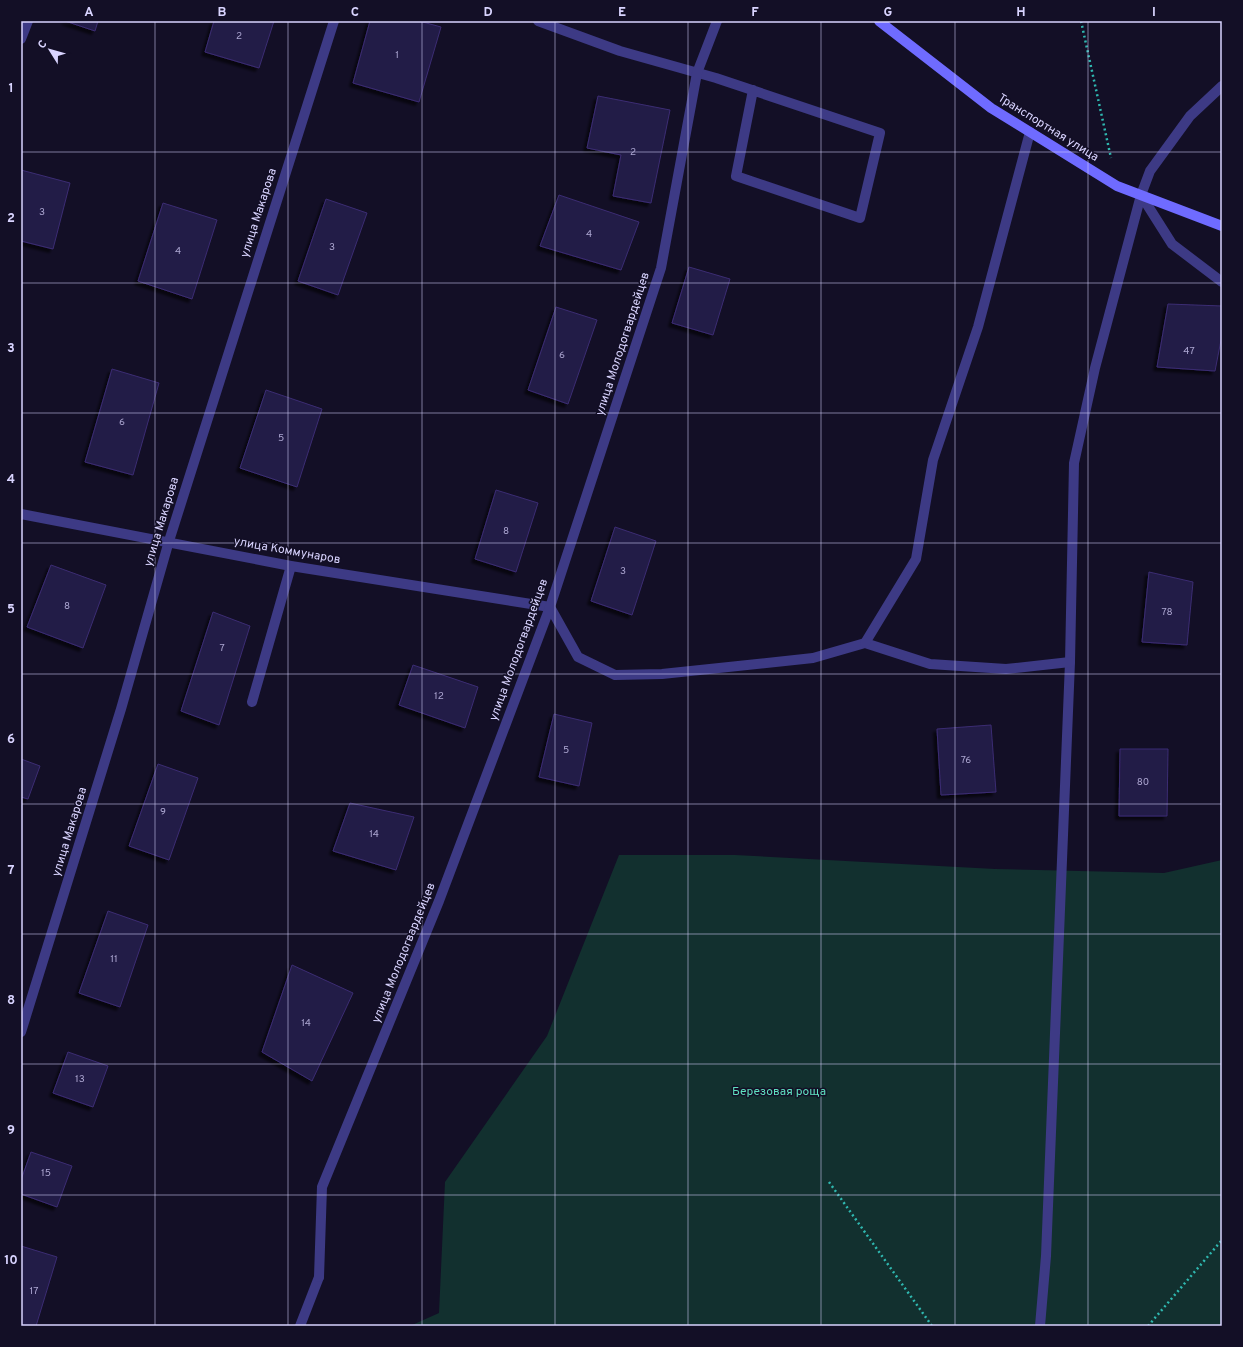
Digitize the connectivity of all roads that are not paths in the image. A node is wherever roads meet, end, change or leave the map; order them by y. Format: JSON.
{"nodes":[{"id":1,"x":28,"y":21,"type":"edge"},
{"id":2,"x":334,"y":21,"type":"edge"},
{"id":3,"x":538,"y":21,"type":"edge"},
{"id":4,"x":716,"y":21,"type":"edge"},
{"id":5,"x":879,"y":21,"type":"edge"},
{"id":6,"x":21,"y":39,"type":"edge"},
{"id":7,"x":697,"y":74,"type":"junction"},
{"id":8,"x":1222,"y":86,"type":"edge"},
{"id":9,"x":754,"y":90,"type":"junction"},
{"id":10,"x":1030,"y":132,"type":"junction"},
{"id":11,"x":1141,"y":195,"type":"junction"},
{"id":12,"x":1222,"y":226,"type":"edge"},
{"id":13,"x":1222,"y":282,"type":"edge"},
{"id":14,"x":21,"y":514,"type":"edge"},
{"id":15,"x":169,"y":541,"type":"junction"},
{"id":16,"x":291,"y":566,"type":"junction"},
{"id":17,"x":550,"y":607,"type":"junction"},
{"id":18,"x":865,"y":642,"type":"junction"},
{"id":19,"x":1070,"y":662,"type":"junction"},
{"id":20,"x":252,"y":702,"type":"dead end"},
{"id":21,"x":21,"y":1032,"type":"edge"},
{"id":22,"x":300,"y":1326,"type":"edge"},
{"id":23,"x":1040,"y":1326,"type":"edge"}],
"edges":[{"from":1,"to":6,"type":"street"},
{"from":2,"to":15,"type":"street","name":"улица Макарова"},
{"from":3,"to":7,"type":"street"},
{"from":4,"to":7,"type":"street","name":"улица Молодогвардейцев"},
{"from":5,"to":10,"type":"main road","name":"Транспортная улица"},
{"from":7,"to":9,"type":"street"},
{"from":7,"to":17,"type":"street","name":"улица Молодогвардейцев"},
{"from":8,"to":11,"type":"street"},
{"from":9,"to":9,"type":"street"},
{"from":10,"to":11,"type":"main road","name":"Транспортная улица"},
{"from":10,"to":18,"type":"street"},
{"from":11,"to":12,"type":"main road","name":"Транспортная улица"},
{"from":11,"to":13,"type":"street"},
{"from":11,"to":19,"type":"street"},
{"from":14,"to":15,"type":"street","name":"улица Коммунаров"},
{"from":15,"to":16,"type":"street","name":"улица Коммунаров"},
{"from":15,"to":21,"type":"street","name":"улица Макарова"},
{"from":16,"to":17,"type":"street","name":"улица Коммунаров"},
{"from":16,"to":20,"type":"street"},
{"from":17,"to":18,"type":"street"},
{"from":17,"to":22,"type":"street","name":"улица Молодогвардейцев"},
{"from":18,"to":19,"type":"street"},
{"from":19,"to":23,"type":"street"}]}
